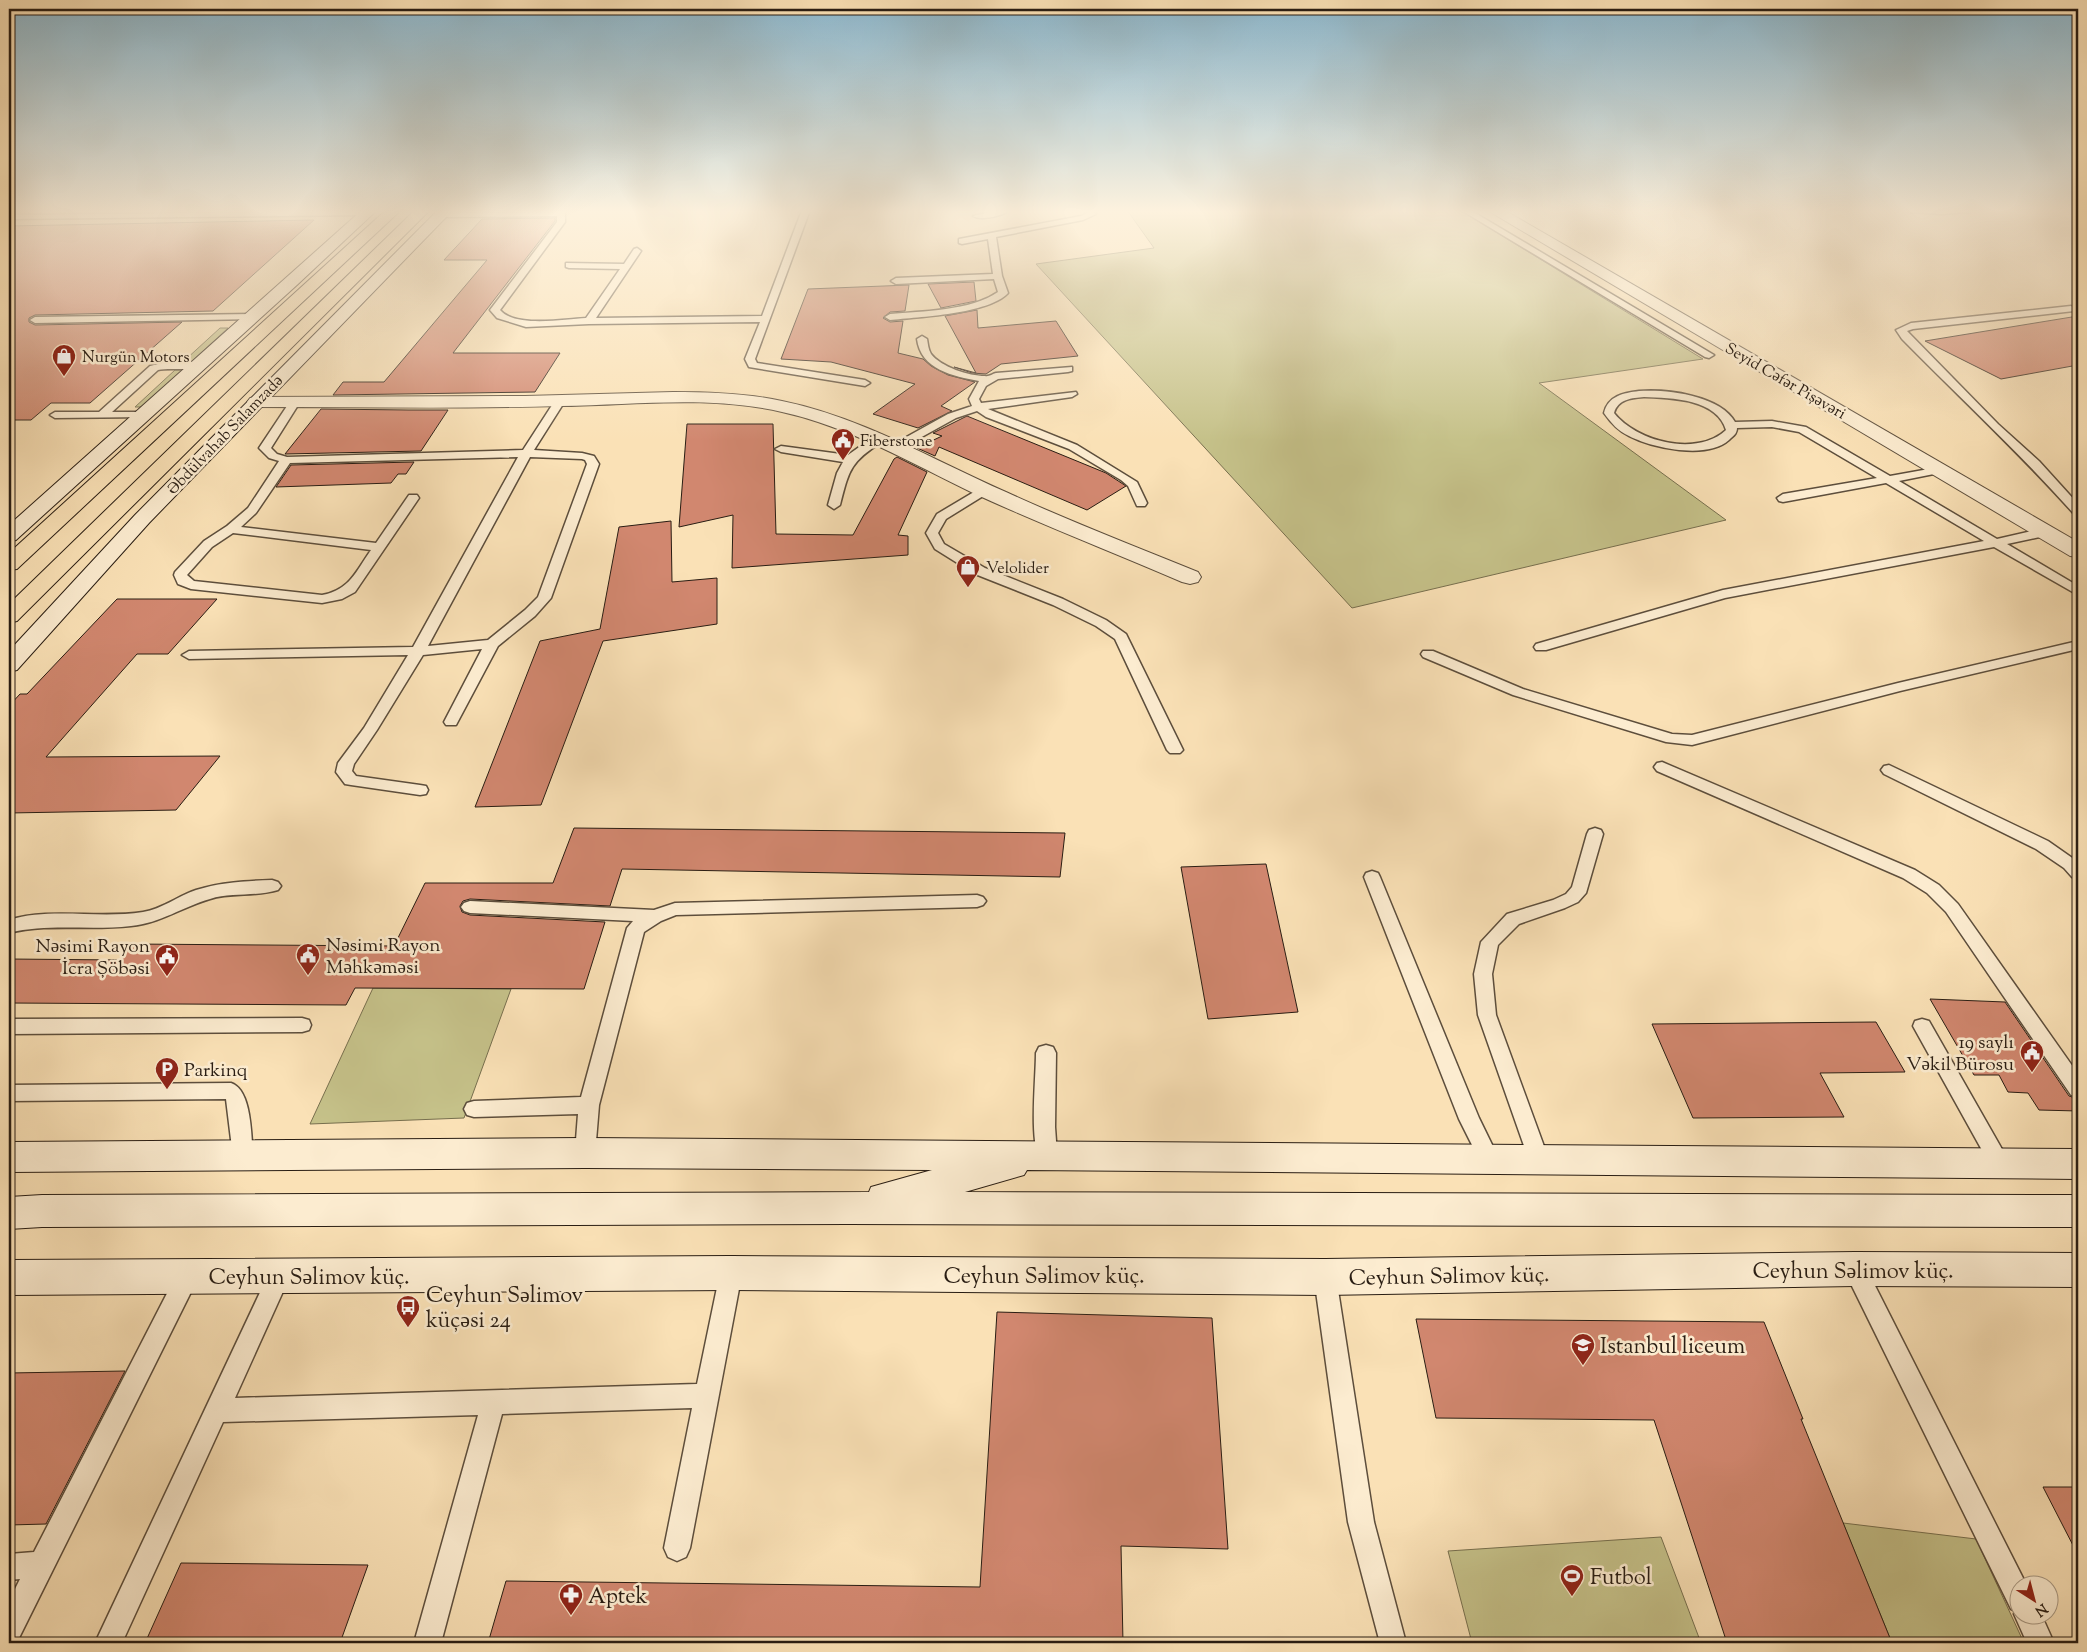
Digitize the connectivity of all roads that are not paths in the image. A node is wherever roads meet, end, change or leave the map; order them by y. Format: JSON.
{"nodes":[{"id":1,"x":285,"y":287,"type":"edge"},
{"id":2,"x":310,"y":287,"type":"edge"},
{"id":3,"x":352,"y":287,"type":"edge"},
{"id":4,"x":366,"y":287,"type":"edge"},
{"id":5,"x":512,"y":287,"type":"edge"},
{"id":6,"x":613,"y":287,"type":"edge"},
{"id":7,"x":778,"y":287,"type":"edge"},
{"id":8,"x":1001,"y":287,"type":"edge"},
{"id":9,"x":1594,"y":287,"type":"edge"},
{"id":10,"x":1627,"y":287,"type":"edge"},
{"id":11,"x":1646,"y":287,"type":"edge"},
{"id":12,"x":2071,"y":309,"type":"dead end"},
{"id":13,"x":253,"y":317,"type":"junction"},
{"id":14,"x":890,"y":317,"type":"dead end"},
{"id":15,"x":1678,"y":317,"type":"junction"},
{"id":16,"x":766,"y":319,"type":"junction"},
{"id":17,"x":35,"y":320,"type":"dead end"},
{"id":18,"x":1651,"y":321,"type":"junction"},
{"id":19,"x":590,"y":322,"type":"junction"},
{"id":20,"x":922,"y":339,"type":"dead end"},
{"id":21,"x":1709,"y":355,"type":"dead end"},
{"id":22,"x":274,"y":356,"type":"junction"},
{"id":23,"x":231,"y":359,"type":"junction"},
{"id":24,"x":199,"y":365,"type":"junction"},
{"id":25,"x":1068,"y":369,"type":"dead end"},
{"id":26,"x":278,"y":379,"type":"junction"},
{"id":27,"x":183,"y":380,"type":"junction"},
{"id":28,"x":987,"y":380,"type":"junction"},
{"id":29,"x":865,"y":383,"type":"dead end"},
{"id":30,"x":1072,"y":394,"type":"dead end"},
{"id":31,"x":560,"y":401,"type":"junction"},
{"id":32,"x":256,"y":402,"type":"junction"},
{"id":33,"x":294,"y":402,"type":"junction"},
{"id":34,"x":978,"y":407,"type":"junction"},
{"id":35,"x":56,"y":415,"type":"dead end"},
{"id":36,"x":102,"y":415,"type":"junction"},
{"id":37,"x":144,"y":415,"type":"junction"},
{"id":38,"x":1732,"y":425,"type":"junction"},
{"id":39,"x":878,"y":440,"type":"junction"},
{"id":40,"x":212,"y":447,"type":"junction"},
{"id":41,"x":896,"y":447,"type":"junction"},
{"id":42,"x":106,"y":448,"type":"junction"},
{"id":43,"x":781,"y":449,"type":"dead end"},
{"id":44,"x":526,"y":453,"type":"junction"},
{"id":45,"x":850,"y":459,"type":"junction"},
{"id":46,"x":287,"y":460,"type":"junction"},
{"id":47,"x":1940,"y":470,"type":"junction"},
{"id":48,"x":102,"y":478,"type":"junction"},
{"id":49,"x":150,"y":478,"type":"junction"},
{"id":50,"x":1888,"y":479,"type":"junction"},
{"id":51,"x":984,"y":490,"type":"junction"},
{"id":52,"x":413,"y":498,"type":"dead end"},
{"id":53,"x":1784,"y":498,"type":"dead end"},
{"id":54,"x":1141,"y":504,"type":"dead end"},
{"id":55,"x":834,"y":505,"type":"dead end"},
{"id":56,"x":2078,"y":511,"type":"edge"},
{"id":57,"x":231,"y":529,"type":"junction"},
{"id":58,"x":2045,"y":532,"type":"junction"},
{"id":59,"x":9,"y":536,"type":"edge"},
{"id":60,"x":2078,"y":536,"type":"edge"},
{"id":61,"x":1994,"y":543,"type":"junction"},
{"id":62,"x":379,"y":547,"type":"junction"},
{"id":63,"x":2078,"y":551,"type":"edge"},
{"id":64,"x":9,"y":564,"type":"edge"},
{"id":65,"x":1190,"y":577,"type":"dead end"},
{"id":66,"x":2078,"y":591,"type":"edge"},
{"id":67,"x":9,"y":616,"type":"edge"},
{"id":68,"x":492,"y":644,"type":"junction"},
{"id":69,"x":2078,"y":645,"type":"edge"},
{"id":70,"x":1542,"y":648,"type":"dead end"},
{"id":71,"x":418,"y":651,"type":"junction"},
{"id":72,"x":189,"y":654,"type":"dead end"},
{"id":73,"x":1428,"y":654,"type":"dead end"},
{"id":74,"x":9,"y":665,"type":"edge"},
{"id":75,"x":451,"y":722,"type":"dead end"},
{"id":76,"x":1175,"y":750,"type":"dead end"},
{"id":77,"x":1662,"y":766,"type":"dead end"},
{"id":78,"x":1889,"y":770,"type":"dead end"},
{"id":79,"x":420,"y":790,"type":"dead end"},
{"id":80,"x":1595,"y":834,"type":"dead end"},
{"id":81,"x":2078,"y":873,"type":"edge"},
{"id":82,"x":1372,"y":877,"type":"dead end"},
{"id":83,"x":272,"y":886,"type":"dead end"},
{"id":84,"x":977,"y":901,"type":"dead end"},
{"id":85,"x":470,"y":907,"type":"dead end"},
{"id":86,"x":655,"y":916,"type":"junction"},
{"id":87,"x":9,"y":927,"type":"edge"},
{"id":88,"x":302,"y":1026,"type":"dead end"},
{"id":89,"x":1922,"y":1026,"type":"dead end"},
{"id":90,"x":9,"y":1027,"type":"edge"},
{"id":91,"x":1046,"y":1053,"type":"dead end"},
{"id":92,"x":2078,"y":1089,"type":"edge"},
{"id":93,"x":9,"y":1093,"type":"edge"},
{"id":94,"x":589,"y":1105,"type":"junction"},
{"id":95,"x":474,"y":1109,"type":"dead end"},
{"id":96,"x":585,"y":1153,"type":"junction"},
{"id":97,"x":1047,"y":1155,"type":"junction"},
{"id":98,"x":243,"y":1156,"type":"junction"},
{"id":99,"x":9,"y":1157,"type":"edge"},
{"id":100,"x":1489,"y":1160,"type":"junction"},
{"id":101,"x":1539,"y":1160,"type":"junction"},
{"id":102,"x":2000,"y":1164,"type":"junction"},
{"id":103,"x":2078,"y":1164,"type":"edge"},
{"id":104,"x":848,"y":1208,"type":"junction"},
{"id":105,"x":2078,"y":1212,"type":"edge"},
{"id":106,"x":9,"y":1213,"type":"edge"},
{"id":107,"x":1854,"y":1269,"type":"junction"},
{"id":108,"x":2078,"y":1270,"type":"edge"},
{"id":109,"x":731,"y":1273,"type":"junction"},
{"id":110,"x":279,"y":1276,"type":"junction"},
{"id":111,"x":187,"y":1277,"type":"junction"},
{"id":112,"x":1325,"y":1277,"type":"junction"},
{"id":113,"x":9,"y":1278,"type":"edge"},
{"id":114,"x":707,"y":1396,"type":"junction"},
{"id":115,"x":494,"y":1402,"type":"junction"},
{"id":116,"x":218,"y":1410,"type":"junction"},
{"id":117,"x":677,"y":1548,"type":"dead end"},
{"id":118,"x":40,"y":1564,"type":"junction"},
{"id":119,"x":9,"y":1567,"type":"edge"},
{"id":120,"x":2010,"y":1580,"type":"edge"},
{"id":121,"x":2032,"y":1624,"type":"edge"},
{"id":122,"x":9,"y":1628,"type":"edge"},
{"id":123,"x":108,"y":1643,"type":"edge"},
{"id":124,"x":427,"y":1643,"type":"edge"},
{"id":125,"x":1393,"y":1643,"type":"edge"},
{"id":126,"x":2041,"y":1643,"type":"edge"}],
"edges":[{"from":1,"to":13,"type":"main road"},
{"from":2,"to":23,"type":"main road"},
{"from":3,"to":22,"type":"main road","name":"Əbdülvahab Salamzadə"},
{"from":4,"to":26,"type":"main road","name":"Əbdülvahab Salamzadə"},
{"from":5,"to":19,"type":"lane"},
{"from":6,"to":19,"type":"lane"},
{"from":7,"to":16,"type":"lane"},
{"from":8,"to":14,"type":"lane"},
{"from":9,"to":18,"type":"lane"},
{"from":10,"to":15,"type":"main road","name":"Seyid Cəfər Pişəvəri"},
{"from":11,"to":60,"type":"main road","name":"Seyid Cəfər Pişəvəri"},
{"from":12,"to":56,"type":"lane"},
{"from":13,"to":17,"type":"lane"},
{"from":13,"to":24,"type":"main road"},
{"from":15,"to":18,"type":"lane"},
{"from":15,"to":47,"type":"main road","name":"Seyid Cəfər Pişəvəri"},
{"from":16,"to":19,"type":"lane"},
{"from":16,"to":29,"type":"lane"},
{"from":18,"to":21,"type":"lane"},
{"from":20,"to":28,"type":"lane"},
{"from":22,"to":26,"type":"main road"},
{"from":22,"to":49,"type":"main road","name":"Əbdülvahab Salamzadə"},
{"from":23,"to":27,"type":"main road"},
{"from":23,"to":48,"type":"main road"},
{"from":24,"to":27,"type":"main road"},
{"from":24,"to":36,"type":"lane"},
{"from":25,"to":28,"type":"lane"},
{"from":26,"to":32,"type":"main road","name":"Əbdülvahab Salamzadə"},
{"from":27,"to":37,"type":"main road"},
{"from":28,"to":34,"type":"lane"},
{"from":30,"to":34,"type":"lane"},
{"from":31,"to":33,"type":"main road"},
{"from":31,"to":39,"type":"main road"},
{"from":31,"to":44,"type":"lane"},
{"from":32,"to":33,"type":"main road"},
{"from":32,"to":40,"type":"main road","name":"Əbdülvahab Salamzadə"},
{"from":33,"to":46,"type":"lane"},
{"from":34,"to":41,"type":"lane"},
{"from":34,"to":54,"type":"lane"},
{"from":35,"to":36,"type":"lane"},
{"from":36,"to":37,"type":"lane"},
{"from":37,"to":42,"type":"main road"},
{"from":38,"to":38,"type":"lane"},
{"from":38,"to":50,"type":"lane"},
{"from":39,"to":41,"type":"main road"},
{"from":39,"to":45,"type":"lane"},
{"from":40,"to":49,"type":"main road"},
{"from":40,"to":74,"type":"main road","name":"Əbdülvahab Salamzadə"},
{"from":41,"to":51,"type":"main road"},
{"from":42,"to":48,"type":"main road"},
{"from":42,"to":59,"type":"main road"},
{"from":43,"to":45,"type":"lane"},
{"from":44,"to":46,"type":"lane"},
{"from":44,"to":68,"type":"lane"},
{"from":44,"to":71,"type":"lane"},
{"from":45,"to":55,"type":"lane"},
{"from":46,"to":57,"type":"lane"},
{"from":47,"to":50,"type":"lane"},
{"from":47,"to":58,"type":"main road","name":"Seyid Cəfər Pişəvəri"},
{"from":48,"to":64,"type":"main road"},
{"from":49,"to":67,"type":"main road","name":"Əbdülvahab Salamzadə"},
{"from":50,"to":53,"type":"lane"},
{"from":50,"to":61,"type":"lane"},
{"from":51,"to":65,"type":"main road"},
{"from":51,"to":76,"type":"lane"},
{"from":52,"to":62,"type":"lane"},
{"from":57,"to":62,"type":"lane"},
{"from":57,"to":62,"type":"lane"},
{"from":58,"to":61,"type":"lane"},
{"from":58,"to":63,"type":"main road","name":"Seyid Cəfər Pişəvəri"},
{"from":61,"to":66,"type":"lane"},
{"from":61,"to":70,"type":"lane"},
{"from":68,"to":71,"type":"lane"},
{"from":68,"to":75,"type":"lane"},
{"from":69,"to":73,"type":"lane"},
{"from":71,"to":72,"type":"lane"},
{"from":71,"to":79,"type":"lane"},
{"from":77,"to":92,"type":"lane"},
{"from":78,"to":81,"type":"lane"},
{"from":80,"to":101,"type":"lane"},
{"from":82,"to":100,"type":"lane"},
{"from":83,"to":87,"type":"lane"},
{"from":84,"to":86,"type":"lane"},
{"from":85,"to":86,"type":"lane"},
{"from":86,"to":94,"type":"lane"},
{"from":88,"to":90,"type":"lane"},
{"from":89,"to":102,"type":"lane"},
{"from":91,"to":97,"type":"lane"},
{"from":93,"to":98,"type":"lane"},
{"from":94,"to":95,"type":"lane"},
{"from":94,"to":96,"type":"lane"},
{"from":96,"to":97,"type":"main road"},
{"from":96,"to":98,"type":"main road"},
{"from":97,"to":100,"type":"main road"},
{"from":97,"to":104,"type":"main road"},
{"from":98,"to":99,"type":"main road"},
{"from":100,"to":101,"type":"main road"},
{"from":101,"to":102,"type":"main road"},
{"from":102,"to":103,"type":"main road"},
{"from":104,"to":105,"type":"main road"},
{"from":104,"to":106,"type":"main road"},
{"from":107,"to":108,"type":"main road","name":"Ceyhun Səlimov küç."},
{"from":107,"to":112,"type":"main road","name":"Ceyhun Səlimov küç."},
{"from":107,"to":120,"type":"lane"},
{"from":109,"to":110,"type":"main road","name":"Ceyhun Səlimov küç."},
{"from":109,"to":112,"type":"main road","name":"Ceyhun Səlimov küç."},
{"from":109,"to":114,"type":"lane"},
{"from":110,"to":111,"type":"main road","name":"Ceyhun Səlimov küç."},
{"from":110,"to":116,"type":"lane"},
{"from":111,"to":113,"type":"main road","name":"Ceyhun Səlimov küç."},
{"from":111,"to":118,"type":"lane"},
{"from":112,"to":125,"type":"lane"},
{"from":114,"to":115,"type":"lane"},
{"from":114,"to":117,"type":"lane"},
{"from":115,"to":116,"type":"lane"},
{"from":115,"to":124,"type":"lane"},
{"from":116,"to":123,"type":"lane"},
{"from":118,"to":119,"type":"lane"},
{"from":118,"to":122,"type":"lane"},
{"from":121,"to":126,"type":"lane"}]}
